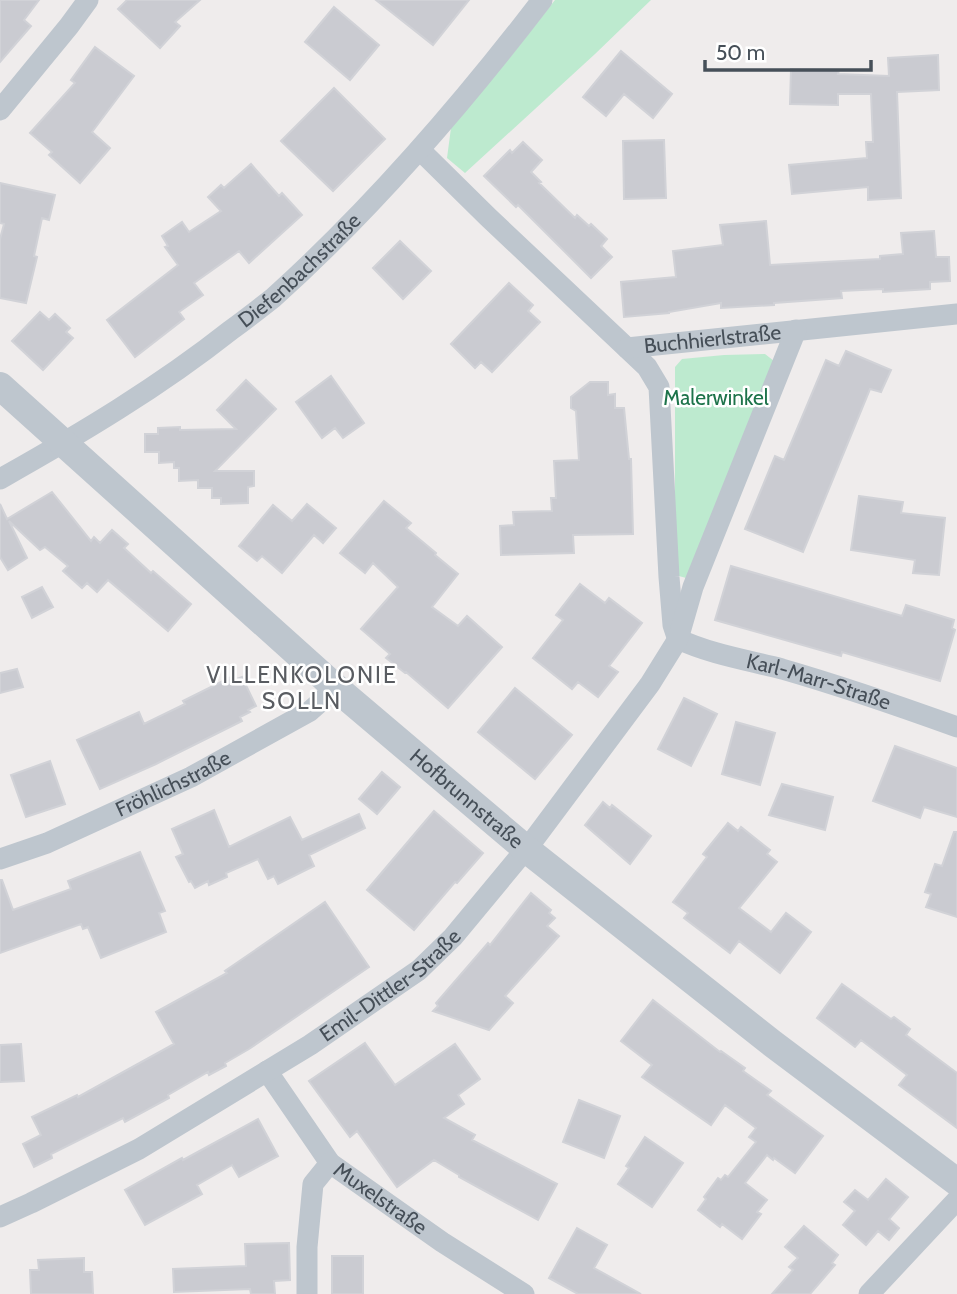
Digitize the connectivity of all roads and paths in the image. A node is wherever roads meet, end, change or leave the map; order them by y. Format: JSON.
{"nodes":[{"id":1,"x":88,"y":0,"type":"edge"},
{"id":2,"x":542,"y":0,"type":"edge"},
{"id":3,"x":0,"y":110,"type":"edge"},
{"id":4,"x":420,"y":150,"type":"junction"},
{"id":5,"x":957,"y":314,"type":"edge"},
{"id":6,"x":796,"y":330,"type":"junction"},
{"id":7,"x":627,"y":348,"type":"junction"},
{"id":8,"x":0,"y":386,"type":"edge"},
{"id":9,"x":64,"y":443,"type":"junction"},
{"id":10,"x":0,"y":479,"type":"edge"},
{"id":11,"x":678,"y":639,"type":"junction"},
{"id":12,"x":336,"y":688,"type":"junction"},
{"id":13,"x":957,"y":727,"type":"edge"},
{"id":14,"x":526,"y":849,"type":"junction"},
{"id":15,"x":0,"y":859,"type":"edge"},
{"id":16,"x":267,"y":1070,"type":"junction"},
{"id":17,"x":330,"y":1163,"type":"junction"},
{"id":18,"x":957,"y":1182,"type":"edge"},
{"id":19,"x":957,"y":1200,"type":"edge"},
{"id":20,"x":0,"y":1217,"type":"edge"},
{"id":21,"x":307,"y":1294,"type":"edge"},
{"id":22,"x":524,"y":1294,"type":"edge"},
{"id":23,"x":869,"y":1294,"type":"edge"}],
"edges":[{"from":1,"to":3,"type":"street"},
{"from":2,"to":4,"type":"street","name":"Diefenbachstraße"},
{"from":4,"to":7,"type":"street","name":"Buchhierlstraße"},
{"from":4,"to":9,"type":"street","name":"Diefenbachstraße"},
{"from":5,"to":6,"type":"street","name":"Buchhierlstraße"},
{"from":6,"to":7,"type":"street","name":"Buchhierlstraße"},
{"from":6,"to":11,"type":"street"},
{"from":7,"to":11,"type":"street"},
{"from":8,"to":9,"type":"street","name":"Hofbrunnstraße"},
{"from":9,"to":10,"type":"street","name":"Diefenbachstraße"},
{"from":9,"to":12,"type":"street","name":"Hofbrunnstraße"},
{"from":11,"to":13,"type":"street","name":"Karl-Marr-Straße"},
{"from":11,"to":14,"type":"street","name":"Emil-Dittler-Straße"},
{"from":12,"to":14,"type":"street","name":"Hofbrunnstraße"},
{"from":12,"to":15,"type":"street","name":"Fröhlichstraße"},
{"from":14,"to":16,"type":"street","name":"Emil-Dittler-Straße"},
{"from":14,"to":18,"type":"street","name":"Hofbrunnstraße"},
{"from":16,"to":17,"type":"street","name":"Muxelstraße"},
{"from":16,"to":20,"type":"street","name":"Emil-Dittler-Straße"},
{"from":17,"to":21,"type":"street"},
{"from":17,"to":22,"type":"street","name":"Muxelstraße"},
{"from":19,"to":23,"type":"street"}]}
